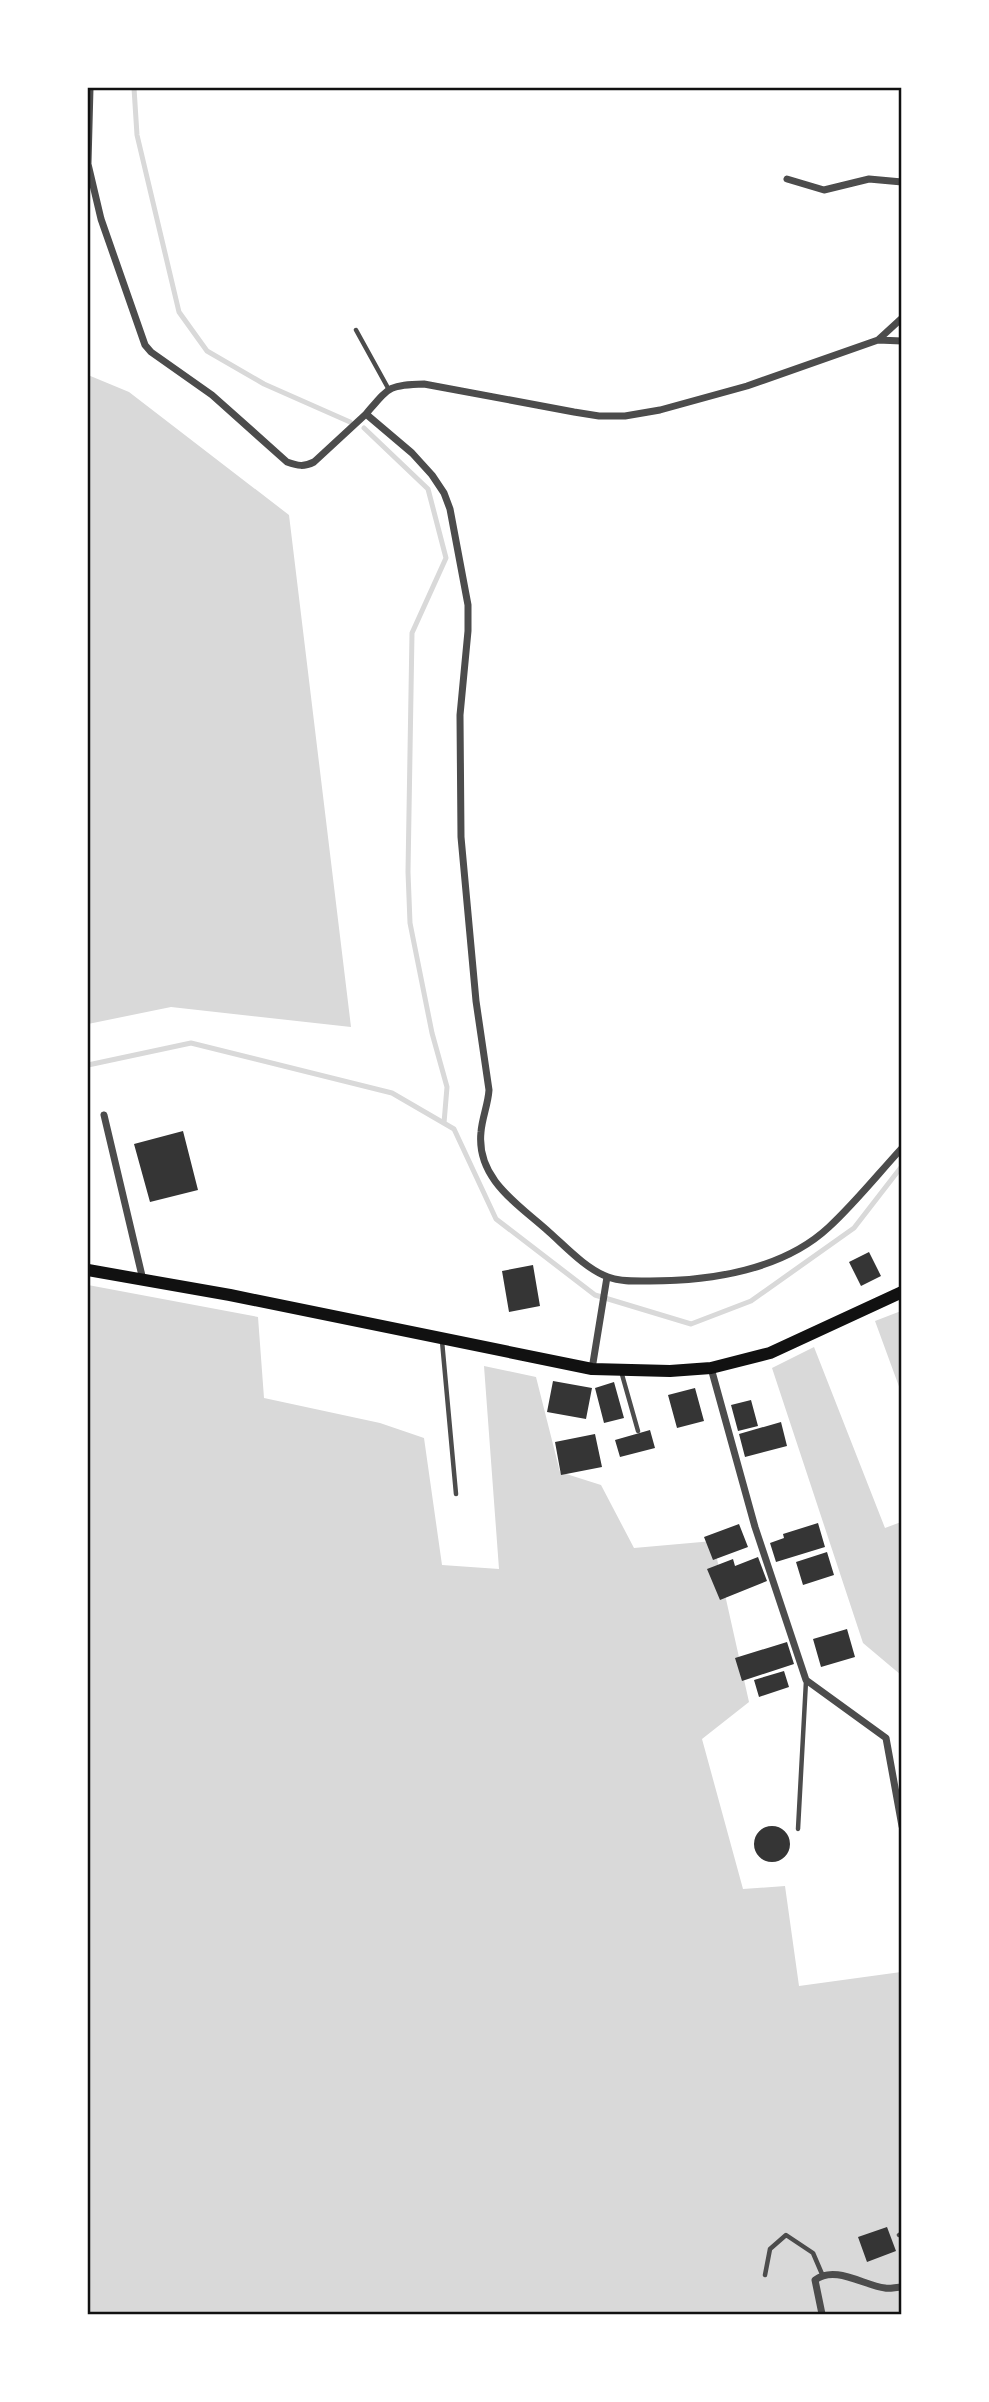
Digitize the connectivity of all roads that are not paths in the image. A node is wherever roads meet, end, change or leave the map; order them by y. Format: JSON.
{"nodes":[{"id":1,"x":90,"y":88,"type":"edge"},
{"id":2,"x":88,"y":164,"type":"edge"},
{"id":3,"x":787,"y":179,"type":"dead end"},
{"id":4,"x":901,"y":182,"type":"edge"},
{"id":5,"x":901,"y":318,"type":"edge"},
{"id":6,"x":356,"y":330,"type":"dead end"},
{"id":7,"x":878,"y":340,"type":"junction"},
{"id":8,"x":901,"y":341,"type":"edge"},
{"id":9,"x":388,"y":388,"type":"junction"},
{"id":10,"x":366,"y":414,"type":"junction"},
{"id":11,"x":104,"y":1115,"type":"dead end"},
{"id":12,"x":901,"y":1148,"type":"edge"},
{"id":13,"x":88,"y":1270,"type":"edge"},
{"id":14,"x":607,"y":1277,"type":"junction"},
{"id":15,"x":143,"y":1280,"type":"junction"},
{"id":16,"x":901,"y":1292,"type":"edge"},
{"id":17,"x":442,"y":1340,"type":"junction"},
{"id":18,"x":711,"y":1368,"type":"junction"},
{"id":19,"x":592,"y":1369,"type":"junction"},
{"id":20,"x":621,"y":1370,"type":"junction"},
{"id":21,"x":638,"y":1431,"type":"dead end"},
{"id":22,"x":456,"y":1494,"type":"dead end"},
{"id":23,"x":806,"y":1680,"type":"junction"},
{"id":24,"x":901,"y":1826,"type":"edge"},
{"id":25,"x":798,"y":1829,"type":"dead end"},
{"id":26,"x":765,"y":2274,"type":"dead end"},
{"id":27,"x":822,"y":2274,"type":"junction"},
{"id":28,"x":901,"y":2287,"type":"edge"},
{"id":29,"x":822,"y":2315,"type":"edge"}],
"edges":[{"from":1,"to":2,"type":"street"},
{"from":2,"to":10,"type":"street"},
{"from":3,"to":4,"type":"street"},
{"from":5,"to":7,"type":"street"},
{"from":6,"to":9,"type":"lane"},
{"from":7,"to":8,"type":"street"},
{"from":7,"to":9,"type":"street"},
{"from":9,"to":10,"type":"street"},
{"from":10,"to":14,"type":"street"},
{"from":11,"to":15,"type":"street"},
{"from":12,"to":14,"type":"street"},
{"from":13,"to":15,"type":"main road"},
{"from":14,"to":19,"type":"street"},
{"from":15,"to":17,"type":"main road"},
{"from":16,"to":18,"type":"main road"},
{"from":17,"to":19,"type":"main road"},
{"from":17,"to":22,"type":"lane"},
{"from":18,"to":20,"type":"main road"},
{"from":18,"to":23,"type":"street"},
{"from":19,"to":20,"type":"main road"},
{"from":20,"to":21,"type":"lane"},
{"from":23,"to":24,"type":"street"},
{"from":23,"to":25,"type":"lane"},
{"from":26,"to":27,"type":"lane"},
{"from":27,"to":28,"type":"street"},
{"from":27,"to":29,"type":"street"}]}
